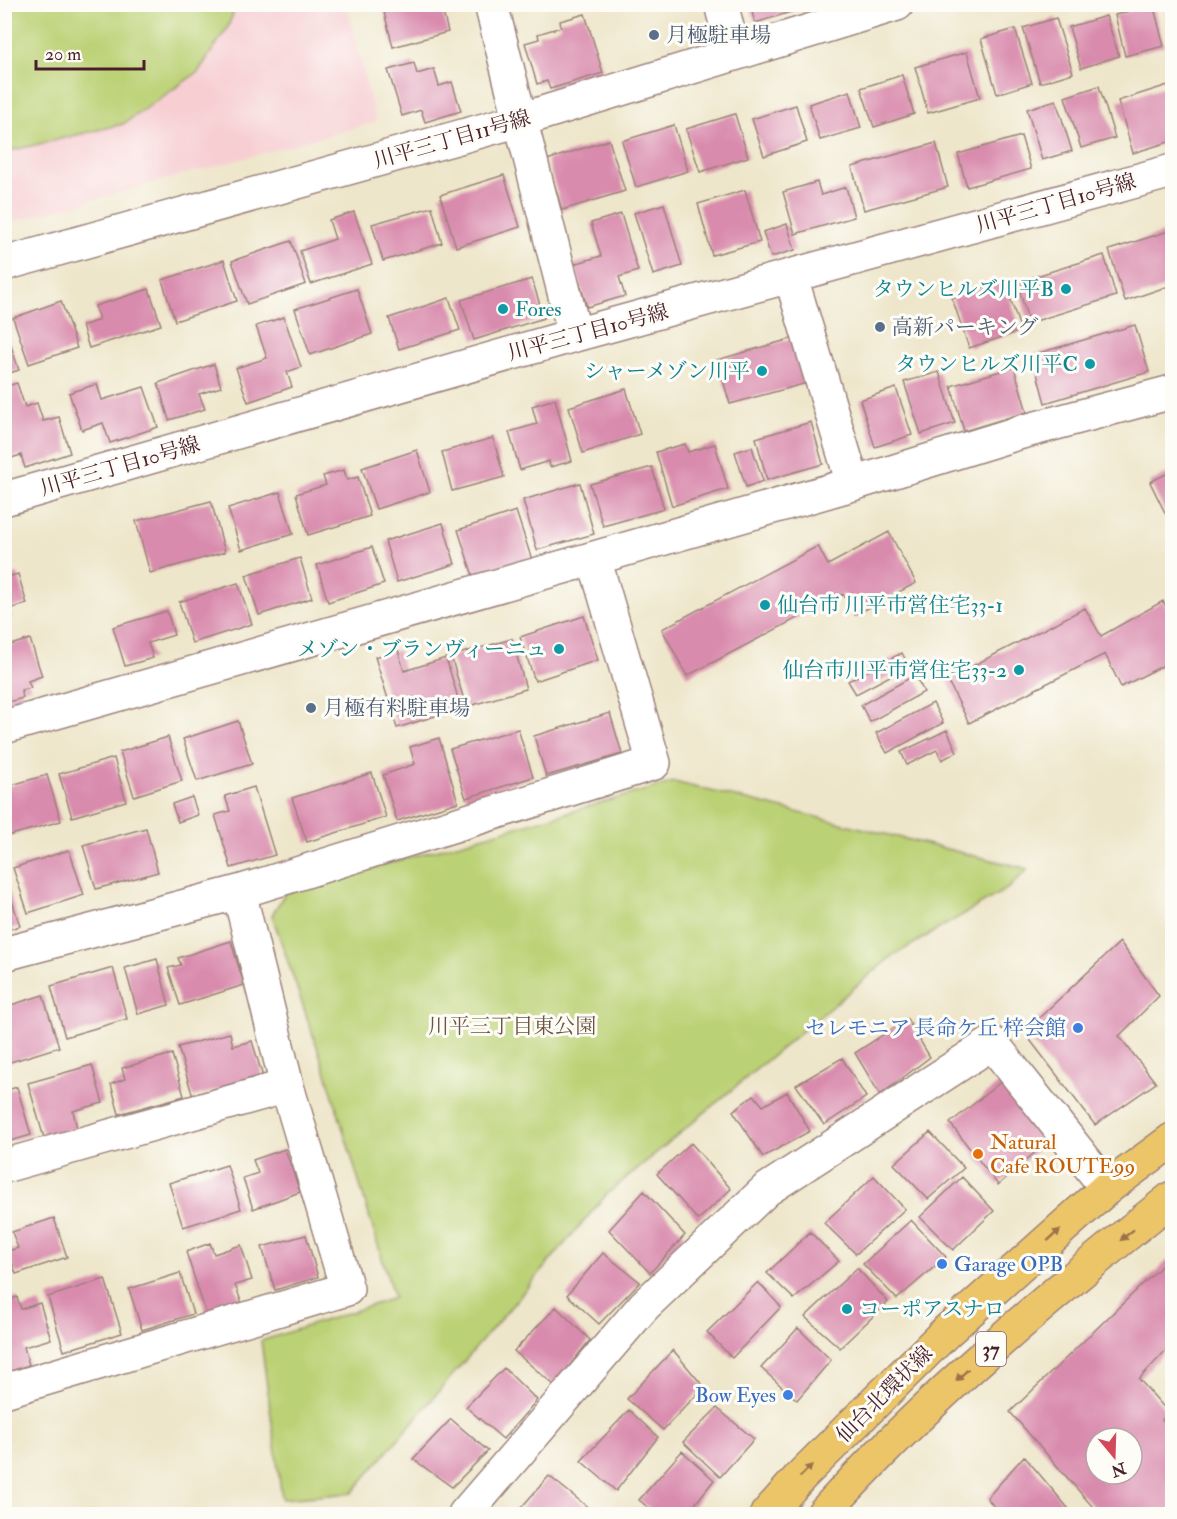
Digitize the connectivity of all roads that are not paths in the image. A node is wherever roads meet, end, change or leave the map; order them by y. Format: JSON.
{"nodes":[{"id":1,"x":491,"y":4,"type":"edge"},
{"id":2,"x":721,"y":4,"type":"edge"},
{"id":3,"x":897,"y":4,"type":"edge"},
{"id":4,"x":734,"y":54,"type":"junction"},
{"id":5,"x":520,"y":120,"type":"junction"},
{"id":6,"x":1173,"y":171,"type":"edge"},
{"id":7,"x":4,"y":264,"type":"edge"},
{"id":8,"x":791,"y":277,"type":"junction"},
{"id":9,"x":575,"y":335,"type":"junction"},
{"id":10,"x":1173,"y":392,"type":"edge"},
{"id":11,"x":853,"y":484,"type":"junction"},
{"id":12,"x":4,"y":499,"type":"edge"},
{"id":13,"x":594,"y":558,"type":"junction"},
{"id":14,"x":4,"y":728,"type":"edge"},
{"id":15,"x":239,"y":892,"type":"junction"},
{"id":16,"x":4,"y":954,"type":"edge"},
{"id":17,"x":287,"y":1086,"type":"junction"},
{"id":18,"x":1173,"y":1140,"type":"edge"},
{"id":19,"x":4,"y":1166,"type":"edge"},
{"id":20,"x":1107,"y":1188,"type":"junction"},
{"id":21,"x":1173,"y":1198,"type":"edge"},
{"id":22,"x":4,"y":1391,"type":"edge"},
{"id":23,"x":465,"y":1515,"type":"edge"},
{"id":24,"x":767,"y":1515,"type":"edge"},
{"id":25,"x":823,"y":1515,"type":"edge"}],
"edges":[{"from":1,"to":5,"type":"street"},
{"from":2,"to":4,"type":"street"},
{"from":3,"to":4,"type":"street","name":"川平三丁目11号線"},
{"from":4,"to":5,"type":"street","name":"川平三丁目11号線"},
{"from":5,"to":7,"type":"street","name":"川平三丁目11号線"},
{"from":5,"to":9,"type":"street"},
{"from":6,"to":8,"type":"street","name":"川平三丁目10号線"},
{"from":8,"to":9,"type":"street","name":"川平三丁目10号線"},
{"from":8,"to":11,"type":"street"},
{"from":9,"to":12,"type":"street","name":"川平三丁目10号線"},
{"from":10,"to":11,"type":"street"},
{"from":11,"to":13,"type":"street"},
{"from":13,"to":14,"type":"street"},
{"from":13,"to":15,"type":"street"},
{"from":15,"to":16,"type":"street"},
{"from":15,"to":17,"type":"street"},
{"from":17,"to":19,"type":"street"},
{"from":17,"to":22,"type":"street"},
{"from":18,"to":20,"type":"main road","name":"仙台北環状線","number":"37"},
{"from":20,"to":23,"type":"street"},
{"from":24,"to":20,"type":"main road","name":"仙台北環状線","number":"37","one_way":true},
{"from":21,"to":25,"type":"main road","name":"仙台北環状線","number":"37","one_way":true}]}
